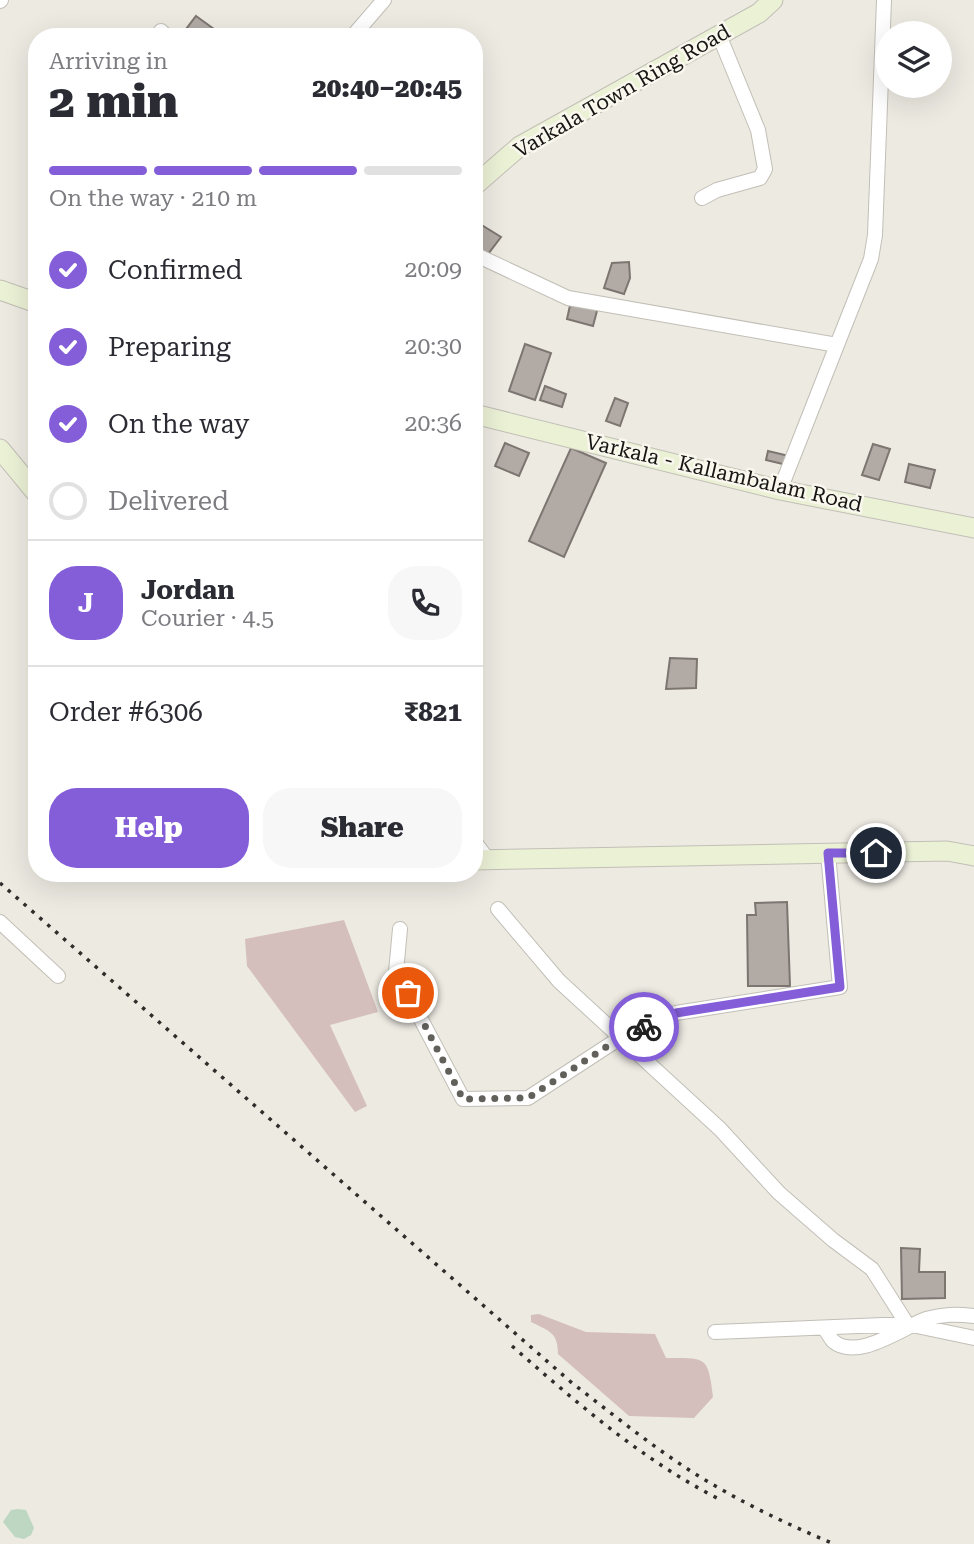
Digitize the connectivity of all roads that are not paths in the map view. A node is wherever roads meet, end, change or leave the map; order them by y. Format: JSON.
{"nodes":[{"id":1,"x":384,"y":0,"type":"edge"},
{"id":2,"x":773,"y":0,"type":"edge"},
{"id":3,"x":884,"y":0,"type":"edge"},
{"id":4,"x":360,"y":28,"type":"edge"},
{"id":5,"x":719,"y":35,"type":"junction"},
{"id":6,"x":483,"y":178,"type":"edge"},
{"id":7,"x":702,"y":198,"type":"dead end"},
{"id":8,"x":483,"y":258,"type":"edge"},
{"id":9,"x":0,"y":290,"type":"edge"},
{"id":10,"x":28,"y":300,"type":"edge"},
{"id":11,"x":837,"y":345,"type":"junction"},
{"id":12,"x":483,"y":416,"type":"edge"},
{"id":13,"x":0,"y":449,"type":"edge"},
{"id":14,"x":28,"y":483,"type":"edge"},
{"id":15,"x":780,"y":489,"type":"junction"},
{"id":16,"x":974,"y":528,"type":"edge"},
{"id":17,"x":828,"y":853,"type":"junction"},
{"id":18,"x":974,"y":856,"type":"edge"},
{"id":19,"x":483,"y":860,"type":"edge"},
{"id":20,"x":498,"y":909,"type":"dead end"},
{"id":21,"x":0,"y":922,"type":"edge"},
{"id":22,"x":400,"y":929,"type":"dead end"},
{"id":23,"x":58,"y":976,"type":"dead end"},
{"id":24,"x":620,"y":1038,"type":"junction"},
{"id":25,"x":974,"y":1316,"type":"edge"},
{"id":26,"x":911,"y":1324,"type":"junction"},
{"id":27,"x":715,"y":1332,"type":"dead end"},
{"id":28,"x":974,"y":1338,"type":"edge"}],
"edges":[{"from":1,"to":4,"type":"street"},
{"from":2,"to":5,"type":"main road","name":"Varkala Town Ring Road"},
{"from":3,"to":11,"type":"street"},
{"from":5,"to":6,"type":"main road","name":"Varkala Town Ring Road"},
{"from":5,"to":7,"type":"street"},
{"from":8,"to":11,"type":"street"},
{"from":9,"to":10,"type":"main road"},
{"from":11,"to":15,"type":"street"},
{"from":12,"to":15,"type":"main road","name":"Varkala - Kallambalam Road"},
{"from":13,"to":14,"type":"main road"},
{"from":15,"to":16,"type":"main road","name":"Varkala - Kallambalam Road"},
{"from":17,"to":18,"type":"main road"},
{"from":17,"to":19,"type":"main road"},
{"from":17,"to":24,"type":"street"},
{"from":20,"to":24,"type":"street"},
{"from":21,"to":23,"type":"street"},
{"from":22,"to":24,"type":"street"},
{"from":24,"to":26,"type":"street"},
{"from":25,"to":26,"type":"street"},
{"from":26,"to":27,"type":"street"},
{"from":26,"to":28,"type":"street"}]}
